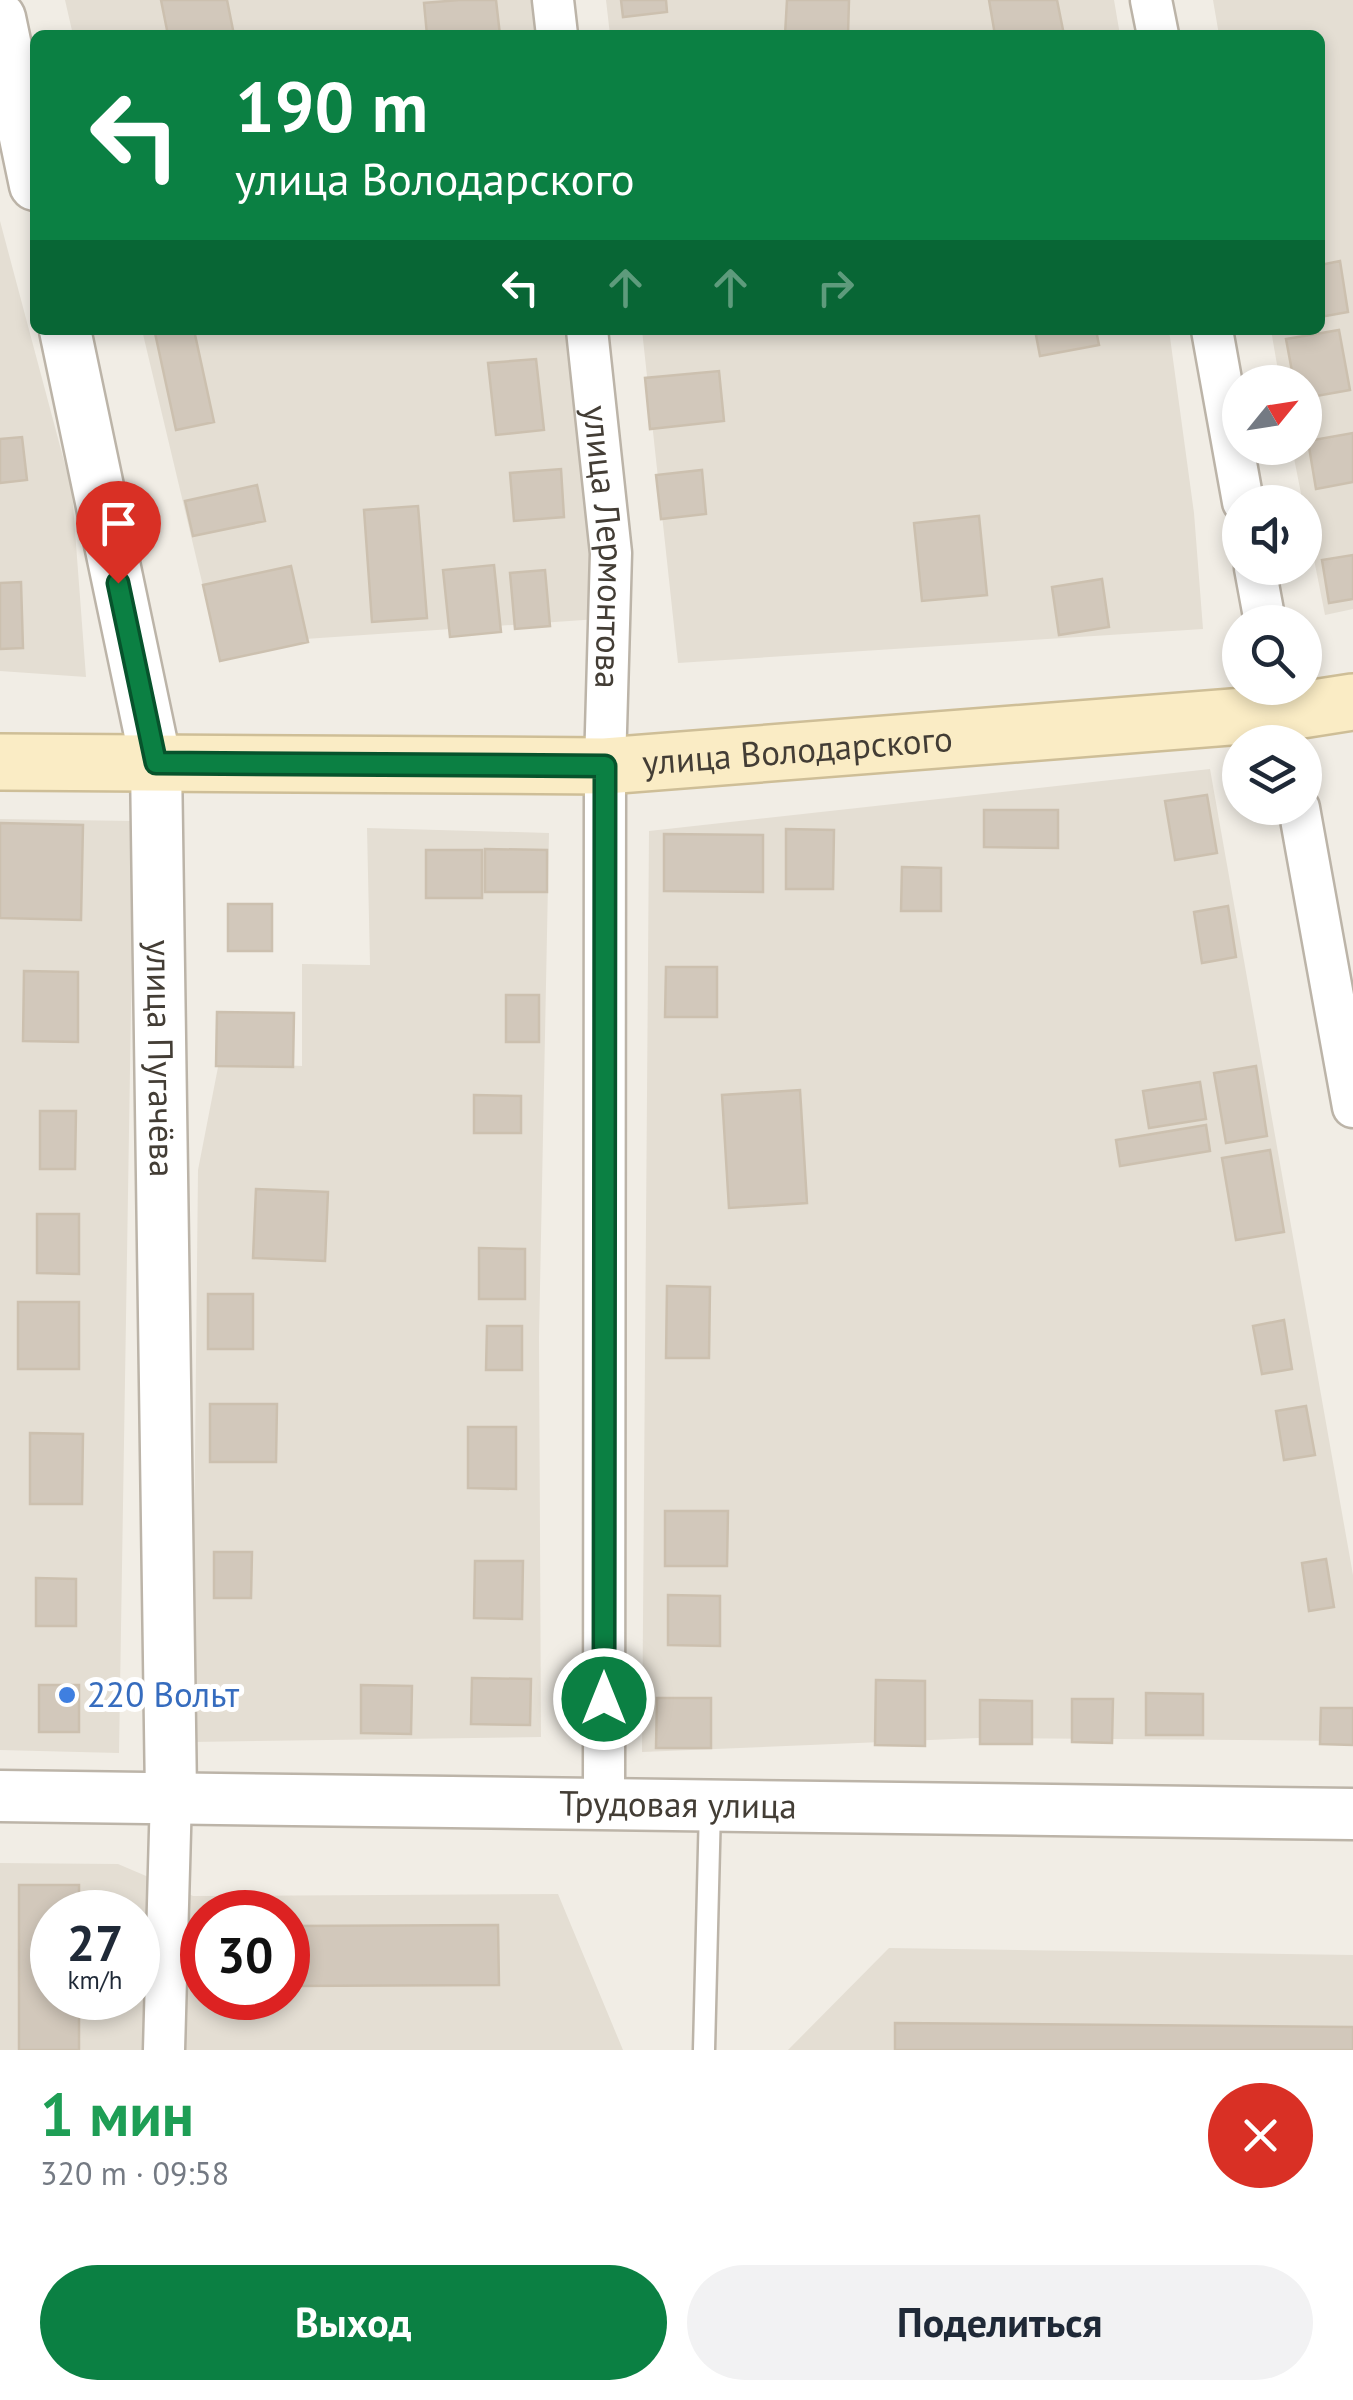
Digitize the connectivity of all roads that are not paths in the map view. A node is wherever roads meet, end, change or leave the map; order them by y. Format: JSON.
{"nodes":[{"id":1,"x":553,"y":0,"type":"edge"},
{"id":2,"x":1152,"y":0,"type":"edge"},
{"id":3,"x":0,"y":18,"type":"edge"},
{"id":4,"x":556,"y":30,"type":"edge"},
{"id":5,"x":1157,"y":30,"type":"edge"},
{"id":6,"x":30,"y":161,"type":"edge"},
{"id":7,"x":67,"y":335,"type":"edge"},
{"id":8,"x":589,"y":335,"type":"edge"},
{"id":9,"x":1213,"y":335,"type":"edge"},
{"id":10,"x":1240,"y":485,"type":"edge"},
{"id":11,"x":1353,"y":702,"type":"edge"},
{"id":12,"x":1282,"y":714,"type":"edge"},
{"id":13,"x":0,"y":762,"type":"edge"},
{"id":14,"x":156,"y":763,"type":"junction"},
{"id":15,"x":605,"y":766,"type":"junction"},
{"id":16,"x":1302,"y":825,"type":"edge"},
{"id":17,"x":1353,"y":1107,"type":"edge"},
{"id":18,"x":170,"y":1795,"type":"junction"},
{"id":19,"x":0,"y":1796,"type":"edge"},
{"id":20,"x":604,"y":1804,"type":"junction"},
{"id":21,"x":710,"y":1805,"type":"junction"},
{"id":22,"x":1353,"y":1814,"type":"edge"},
{"id":23,"x":164,"y":2050,"type":"edge"},
{"id":24,"x":704,"y":2050,"type":"edge"}],
"edges":[{"from":1,"to":4,"type":"street"},
{"from":2,"to":5,"type":"street"},
{"from":3,"to":6,"type":"street"},
{"from":7,"to":14,"type":"street","name":"улица Пугачёва"},
{"from":8,"to":15,"type":"street","name":"улица Лермонтова"},
{"from":9,"to":10,"type":"street"},
{"from":11,"to":12,"type":"main road","name":"улица Володарского"},
{"from":12,"to":15,"type":"main road","name":"улица Володарского"},
{"from":13,"to":14,"type":"main road","name":"улица Володарского"},
{"from":14,"to":15,"type":"main road","name":"улица Володарского"},
{"from":14,"to":18,"type":"street","name":"улица Пугачёва"},
{"from":15,"to":20,"type":"street","name":"улица Лермонтова"},
{"from":16,"to":17,"type":"street"},
{"from":18,"to":19,"type":"street","name":"Трудовая улица"},
{"from":18,"to":20,"type":"street","name":"Трудовая улица"},
{"from":18,"to":23,"type":"street"},
{"from":20,"to":21,"type":"street","name":"Трудовая улица"},
{"from":21,"to":22,"type":"street","name":"Трудовая улица"},
{"from":21,"to":24,"type":"lane"}]}
